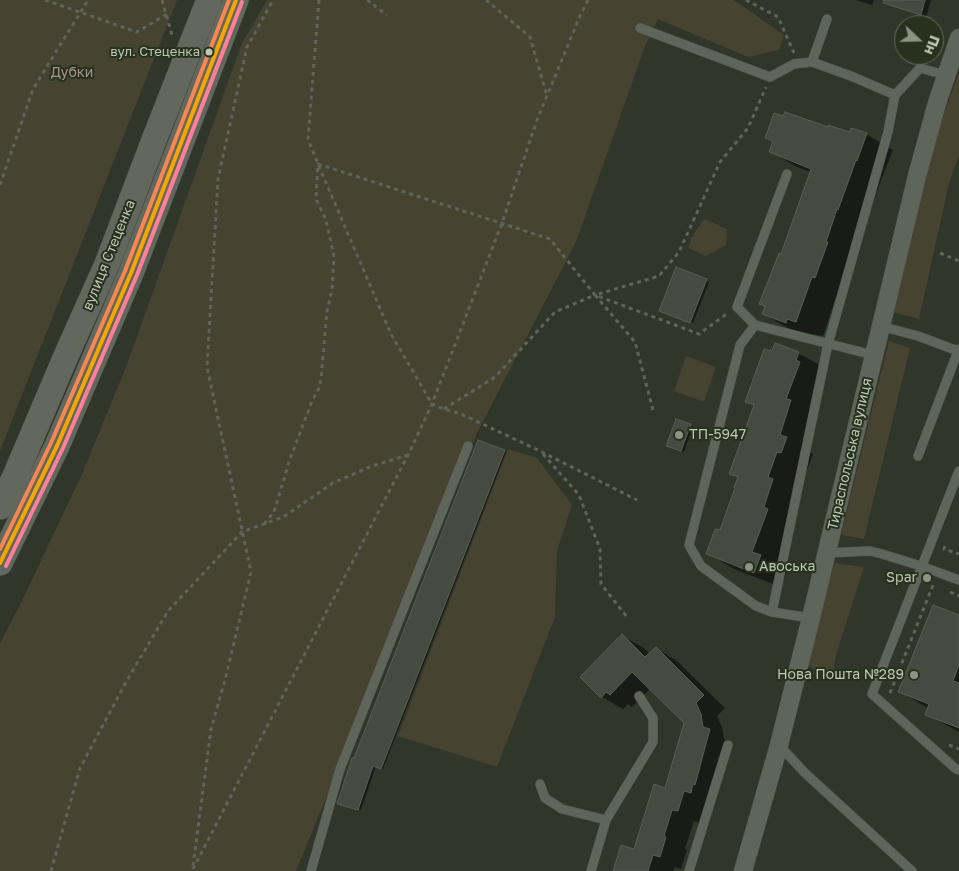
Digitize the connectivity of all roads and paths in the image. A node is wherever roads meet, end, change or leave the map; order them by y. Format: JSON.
{"nodes":[{"id":1,"x":45,"y":0,"type":"edge"},
{"id":2,"x":88,"y":0,"type":"edge"},
{"id":3,"x":162,"y":0,"type":"edge"},
{"id":4,"x":210,"y":0,"type":"edge"},
{"id":5,"x":236,"y":0,"type":"edge"},
{"id":6,"x":274,"y":0,"type":"edge"},
{"id":7,"x":319,"y":0,"type":"edge"},
{"id":8,"x":367,"y":0,"type":"edge"},
{"id":9,"x":486,"y":0,"type":"edge"},
{"id":10,"x":588,"y":0,"type":"edge"},
{"id":11,"x":746,"y":0,"type":"edge"},
{"id":12,"x":81,"y":12,"type":"junction"},
{"id":13,"x":167,"y":14,"type":"junction"},
{"id":14,"x":387,"y":16,"type":"dead end"},
{"id":15,"x":827,"y":19,"type":"dead end"},
{"id":16,"x":640,"y":28,"type":"dead end"},
{"id":17,"x":172,"y":35,"type":"dead end"},
{"id":18,"x":957,"y":48,"type":"edge"},
{"id":19,"x":812,"y":62,"type":"junction"},
{"id":20,"x":794,"y":64,"type":"junction"},
{"id":21,"x":945,"y":76,"type":"junction"},
{"id":22,"x":770,"y":77,"type":"junction"},
{"id":23,"x":895,"y":95,"type":"junction"},
{"id":24,"x":547,"y":96,"type":"junction"},
{"id":25,"x":318,"y":164,"type":"junction"},
{"id":26,"x":788,"y":174,"type":"dead end"},
{"id":27,"x":0,"y":185,"type":"edge"},
{"id":28,"x":502,"y":223,"type":"junction"},
{"id":29,"x":940,"y":253,"type":"dead end"},
{"id":30,"x":959,"y":260,"type":"edge"},
{"id":31,"x":595,"y":295,"type":"junction"},
{"id":32,"x":737,"y":307,"type":"junction"},
{"id":33,"x":755,"y":326,"type":"junction"},
{"id":34,"x":880,"y":326,"type":"junction"},
{"id":35,"x":828,"y":344,"type":"junction"},
{"id":36,"x":959,"y":350,"type":"edge"},
{"id":37,"x":874,"y":355,"type":"junction"},
{"id":38,"x":432,"y":404,"type":"junction"},
{"id":39,"x":444,"y":409,"type":"junction"},
{"id":40,"x":653,"y":410,"type":"dead end"},
{"id":41,"x":468,"y":446,"type":"dead end"},
{"id":42,"x":540,"y":452,"type":"junction"},
{"id":43,"x":408,"y":455,"type":"junction"},
{"id":44,"x":918,"y":456,"type":"dead end"},
{"id":45,"x":959,"y":472,"type":"edge"},
{"id":46,"x":637,"y":500,"type":"dead end"},
{"id":47,"x":0,"y":507,"type":"edge"},
{"id":48,"x":264,"y":524,"type":"junction"},
{"id":49,"x":242,"y":532,"type":"junction"},
{"id":50,"x":947,"y":541,"type":"dead end"},
{"id":51,"x":826,"y":553,"type":"junction"},
{"id":52,"x":959,"y":554,"type":"edge"},
{"id":53,"x":0,"y":564,"type":"edge"},
{"id":54,"x":922,"y":566,"type":"junction"},
{"id":55,"x":959,"y":580,"type":"edge"},
{"id":56,"x":959,"y":596,"type":"edge"},
{"id":57,"x":772,"y":612,"type":"junction"},
{"id":58,"x":627,"y":617,"type":"dead end"},
{"id":59,"x":811,"y":618,"type":"junction"},
{"id":60,"x":890,"y":694,"type":"dead end"},
{"id":61,"x":639,"y":696,"type":"dead end"},
{"id":62,"x":942,"y":738,"type":"dead end"},
{"id":63,"x":728,"y":745,"type":"dead end"},
{"id":64,"x":780,"y":745,"type":"junction"},
{"id":65,"x":959,"y":748,"type":"edge"},
{"id":66,"x":958,"y":771,"type":"edge"},
{"id":67,"x":540,"y":784,"type":"dead end"},
{"id":68,"x":606,"y":820,"type":"junction"},
{"id":69,"x":193,"y":870,"type":"edge"},
{"id":70,"x":51,"y":871,"type":"edge"},
{"id":71,"x":310,"y":871,"type":"edge"},
{"id":72,"x":591,"y":871,"type":"edge"},
{"id":73,"x":689,"y":871,"type":"edge"},
{"id":74,"x":743,"y":871,"type":"edge"},
{"id":75,"x":912,"y":871,"type":"edge"}],
"edges":[{"from":1,"to":12,"type":"path"},
{"from":2,"to":12,"type":"path"},
{"from":3,"to":13,"type":"path"},
{"from":4,"to":47,"type":"main road","name":"вулиця Стеценка"},
{"from":5,"to":53,"type":"main road","name":"вулиця Стеценка"},
{"from":6,"to":49,"type":"path"},
{"from":7,"to":25,"type":"path"},
{"from":8,"to":14,"type":"path"},
{"from":9,"to":24,"type":"path"},
{"from":10,"to":24,"type":"path"},
{"from":11,"to":20,"type":"path"},
{"from":12,"to":13,"type":"path"},
{"from":12,"to":27,"type":"path"},
{"from":13,"to":17,"type":"path"},
{"from":15,"to":19,"type":"lane"},
{"from":16,"to":22,"type":"lane"},
{"from":18,"to":21,"type":"street","name":"Тираспольська вулиця"},
{"from":19,"to":20,"type":"lane"},
{"from":19,"to":23,"type":"lane"},
{"from":20,"to":22,"type":"lane"},
{"from":21,"to":23,"type":"lane"},
{"from":21,"to":34,"type":"street","name":"Тираспольська вулиця"},
{"from":22,"to":31,"type":"path"},
{"from":23,"to":35,"type":"lane"},
{"from":24,"to":28,"type":"path"},
{"from":25,"to":28,"type":"path"},
{"from":25,"to":38,"type":"path"},
{"from":25,"to":48,"type":"path"},
{"from":26,"to":32,"type":"lane"},
{"from":28,"to":31,"type":"path"},
{"from":28,"to":38,"type":"path"},
{"from":29,"to":30,"type":"path"},
{"from":31,"to":32,"type":"path"},
{"from":31,"to":39,"type":"path"},
{"from":31,"to":40,"type":"path"},
{"from":32,"to":33,"type":"lane"},
{"from":33,"to":35,"type":"lane"},
{"from":33,"to":57,"type":"lane"},
{"from":34,"to":36,"type":"lane"},
{"from":34,"to":37,"type":"street","name":"Тираспольська вулиця"},
{"from":35,"to":37,"type":"lane"},
{"from":35,"to":57,"type":"lane"},
{"from":36,"to":44,"type":"lane"},
{"from":37,"to":51,"type":"street","name":"Тираспольська вулиця"},
{"from":38,"to":39,"type":"path"},
{"from":38,"to":43,"type":"path"},
{"from":39,"to":42,"type":"path"},
{"from":41,"to":71,"type":"lane"},
{"from":42,"to":46,"type":"path"},
{"from":42,"to":58,"type":"path"},
{"from":43,"to":48,"type":"path"},
{"from":43,"to":69,"type":"path"},
{"from":45,"to":54,"type":"lane"},
{"from":48,"to":49,"type":"path"},
{"from":49,"to":69,"type":"path"},
{"from":49,"to":70,"type":"path"},
{"from":50,"to":52,"type":"path"},
{"from":51,"to":54,"type":"lane"},
{"from":51,"to":59,"type":"street","name":"Тираспольська вулиця"},
{"from":54,"to":55,"type":"lane"},
{"from":54,"to":66,"type":"lane"},
{"from":56,"to":60,"type":"path"},
{"from":57,"to":59,"type":"lane"},
{"from":59,"to":64,"type":"street","name":"Тираспольська вулиця"},
{"from":61,"to":68,"type":"lane"},
{"from":62,"to":65,"type":"path"},
{"from":63,"to":73,"type":"lane"},
{"from":64,"to":74,"type":"street","name":"Тираспольська вулиця"},
{"from":64,"to":75,"type":"lane"},
{"from":67,"to":68,"type":"lane"},
{"from":68,"to":72,"type":"lane"}]}
